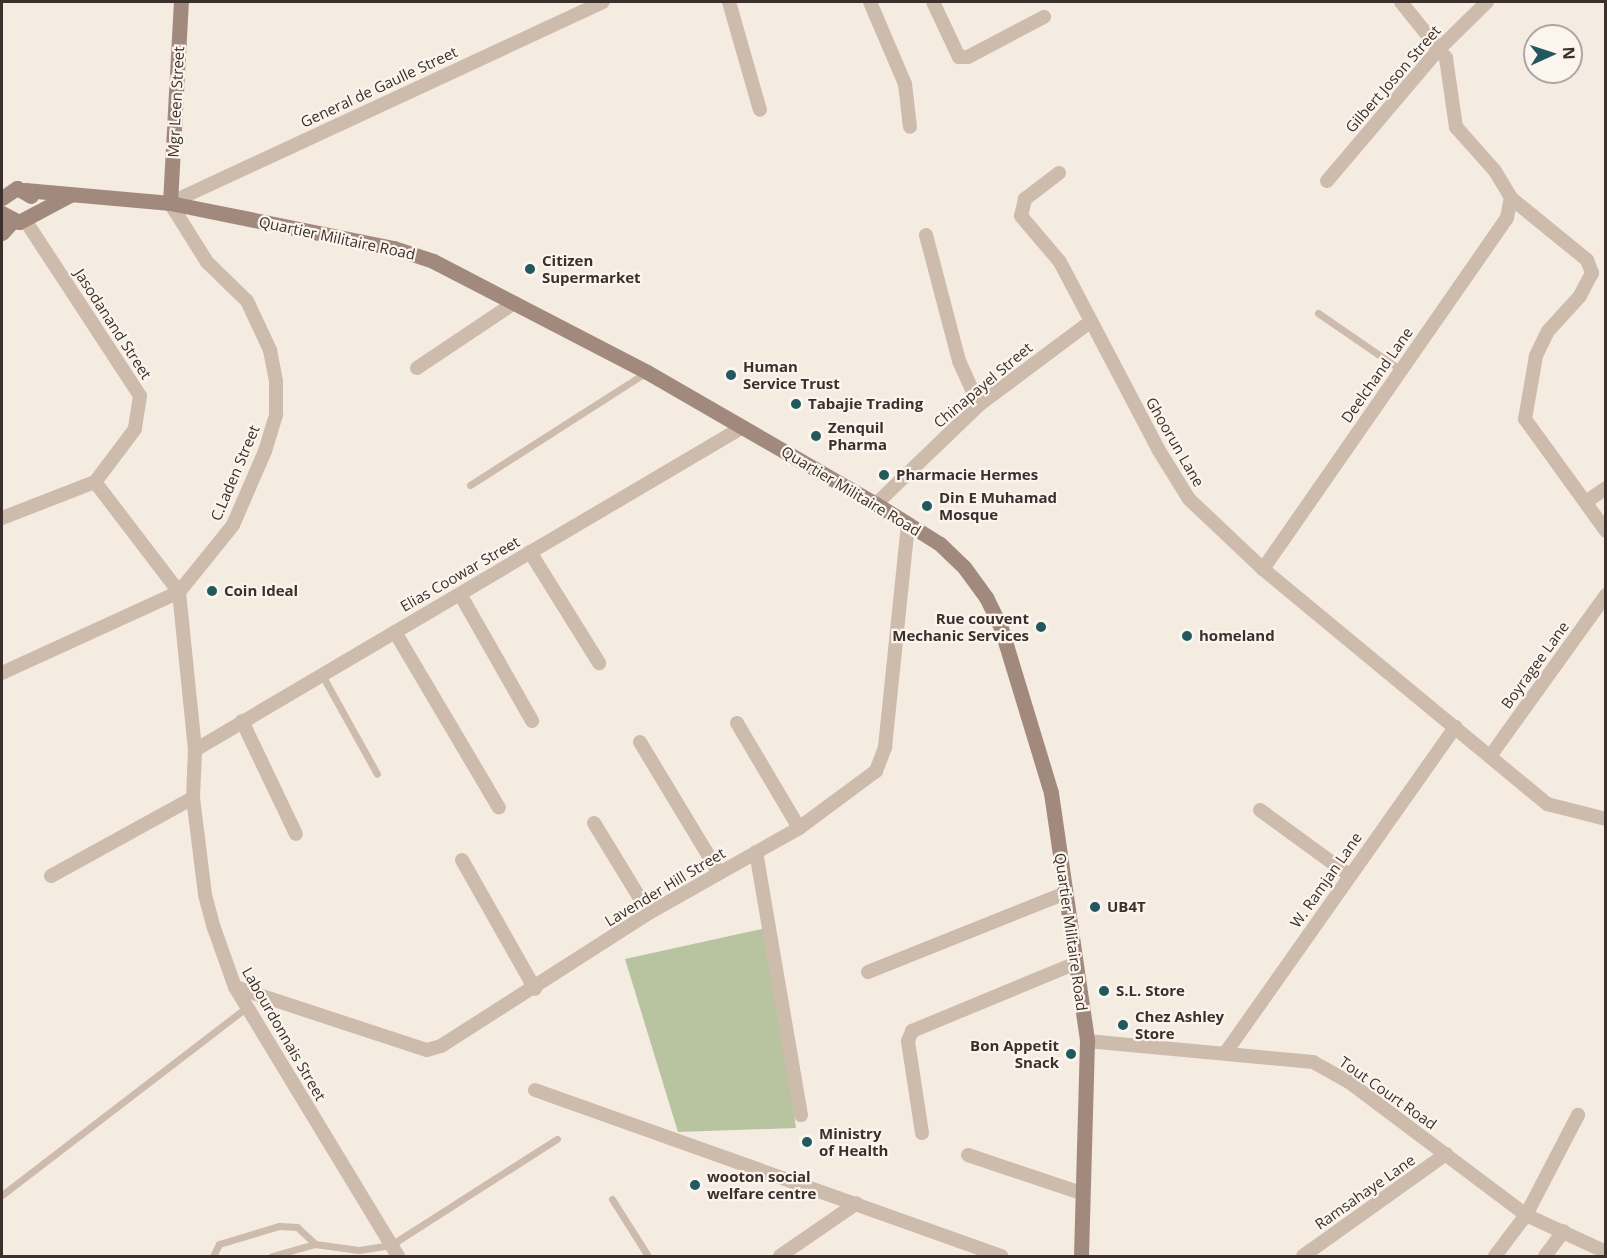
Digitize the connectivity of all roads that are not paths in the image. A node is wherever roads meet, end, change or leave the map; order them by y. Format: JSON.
{"nodes":[{"id":1,"x":181,"y":2,"type":"edge"},
{"id":2,"x":603,"y":2,"type":"edge"},
{"id":3,"x":729,"y":2,"type":"edge"},
{"id":4,"x":870,"y":2,"type":"edge"},
{"id":5,"x":933,"y":2,"type":"edge"},
{"id":6,"x":1401,"y":2,"type":"edge"},
{"id":7,"x":1487,"y":2,"type":"edge"},
{"id":8,"x":1044,"y":17,"type":"dead end"},
{"id":9,"x":1439,"y":49,"type":"junction"},
{"id":10,"x":760,"y":110,"type":"dead end"},
{"id":11,"x":910,"y":127,"type":"dead end"},
{"id":12,"x":1059,"y":173,"type":"dead end"},
{"id":13,"x":1328,"y":181,"type":"dead end"},
{"id":14,"x":9,"y":190,"type":"edge"},
{"id":15,"x":70,"y":195,"type":"junction"},
{"id":16,"x":1511,"y":198,"type":"junction"},
{"id":17,"x":170,"y":203,"type":"junction"},
{"id":18,"x":14,"y":221,"type":"edge"},
{"id":19,"x":926,"y":235,"type":"dead end"},
{"id":20,"x":514,"y":303,"type":"junction"},
{"id":21,"x":1318,"y":313,"type":"dead end"},
{"id":22,"x":1090,"y":322,"type":"junction"},
{"id":23,"x":417,"y":368,"type":"dead end"},
{"id":24,"x":1401,"y":370,"type":"junction"},
{"id":25,"x":647,"y":372,"type":"junction"},
{"id":26,"x":979,"y":405,"type":"junction"},
{"id":27,"x":743,"y":427,"type":"junction"},
{"id":28,"x":94,"y":482,"type":"junction"},
{"id":29,"x":470,"y":485,"type":"dead end"},
{"id":30,"x":1605,"y":488,"type":"edge"},
{"id":31,"x":1587,"y":501,"type":"junction"},
{"id":32,"x":876,"y":504,"type":"junction"},
{"id":33,"x":2,"y":518,"type":"edge"},
{"id":34,"x":908,"y":524,"type":"junction"},
{"id":35,"x":1605,"y":531,"type":"edge"},
{"id":36,"x":530,"y":552,"type":"junction"},
{"id":37,"x":1263,"y":569,"type":"junction"},
{"id":38,"x":179,"y":592,"type":"junction"},
{"id":39,"x":460,"y":594,"type":"junction"},
{"id":40,"x":1605,"y":595,"type":"edge"},
{"id":41,"x":395,"y":632,"type":"junction"},
{"id":42,"x":599,"y":663,"type":"dead end"},
{"id":43,"x":2,"y":673,"type":"edge"},
{"id":44,"x":322,"y":675,"type":"junction"},
{"id":45,"x":242,"y":721,"type":"junction"},
{"id":46,"x":532,"y":721,"type":"dead end"},
{"id":47,"x":737,"y":723,"type":"dead end"},
{"id":48,"x":1455,"y":727,"type":"junction"},
{"id":49,"x":640,"y":742,"type":"dead end"},
{"id":50,"x":195,"y":750,"type":"junction"},
{"id":51,"x":1491,"y":755,"type":"junction"},
{"id":52,"x":378,"y":774,"type":"dead end"},
{"id":53,"x":193,"y":798,"type":"junction"},
{"id":54,"x":499,"y":808,"type":"dead end"},
{"id":55,"x":1260,"y":810,"type":"dead end"},
{"id":56,"x":1605,"y":819,"type":"edge"},
{"id":57,"x":594,"y":823,"type":"dead end"},
{"id":58,"x":799,"y":828,"type":"junction"},
{"id":59,"x":296,"y":834,"type":"dead end"},
{"id":60,"x":756,"y":852,"type":"junction"},
{"id":61,"x":462,"y":860,"type":"dead end"},
{"id":62,"x":719,"y":873,"type":"junction"},
{"id":63,"x":1349,"y":875,"type":"junction"},
{"id":64,"x":51,"y":876,"type":"dead end"},
{"id":65,"x":1066,"y":893,"type":"junction"},
{"id":66,"x":650,"y":914,"type":"junction"},
{"id":67,"x":1076,"y":963,"type":"junction"},
{"id":68,"x":868,"y":972,"type":"dead end"},
{"id":69,"x":235,"y":987,"type":"junction"},
{"id":70,"x":535,"y":988,"type":"junction"},
{"id":71,"x":247,"y":1007,"type":"junction"},
{"id":72,"x":1087,"y":1041,"type":"junction"},
{"id":73,"x":1226,"y":1052,"type":"junction"},
{"id":74,"x":535,"y":1090,"type":"dead end"},
{"id":75,"x":801,"y":1114,"type":"dead end"},
{"id":76,"x":1578,"y":1115,"type":"dead end"},
{"id":77,"x":921,"y":1133,"type":"dead end"},
{"id":78,"x":557,"y":1138,"type":"dead end"},
{"id":79,"x":1446,"y":1154,"type":"junction"},
{"id":80,"x":968,"y":1155,"type":"dead end"},
{"id":81,"x":1081,"y":1193,"type":"junction"},
{"id":82,"x":2,"y":1195,"type":"edge"},
{"id":83,"x":612,"y":1199,"type":"dead end"},
{"id":84,"x":857,"y":1203,"type":"junction"},
{"id":85,"x":1526,"y":1215,"type":"junction"},
{"id":86,"x":1563,"y":1231,"type":"junction"},
{"id":87,"x":315,"y":1244,"type":"junction"},
{"id":88,"x":394,"y":1251,"type":"edge"},
{"id":89,"x":1605,"y":1252,"type":"edge"},
{"id":90,"x":213,"y":1257,"type":"edge"},
{"id":91,"x":272,"y":1257,"type":"edge"},
{"id":92,"x":648,"y":1257,"type":"edge"},
{"id":93,"x":780,"y":1257,"type":"edge"},
{"id":94,"x":1001,"y":1257,"type":"edge"},
{"id":95,"x":1081,"y":1257,"type":"edge"},
{"id":96,"x":1303,"y":1257,"type":"edge"},
{"id":97,"x":1496,"y":1257,"type":"edge"},
{"id":98,"x":1545,"y":1257,"type":"edge"}],
"edges":[{"from":1,"to":17,"type":"main road","name":"Mgr Leen Street"},
{"from":2,"to":17,"type":"street","name":"General de Gaulle Street"},
{"from":3,"to":10,"type":"street"},
{"from":4,"to":11,"type":"street"},
{"from":5,"to":8,"type":"street"},
{"from":6,"to":9,"type":"street"},
{"from":7,"to":9,"type":"street","name":"Gilbert Joson Street"},
{"from":9,"to":13,"type":"street","name":"Gilbert Joson Street"},
{"from":9,"to":16,"type":"street"},
{"from":12,"to":22,"type":"street","name":"Ghoorun Lane"},
{"from":14,"to":15,"type":"main road","name":"Quartier Militaire Road"},
{"from":14,"to":18,"type":"main road"},
{"from":15,"to":17,"type":"main road","name":"Quartier Militaire Road"},
{"from":15,"to":18,"type":"main road","name":"Quartier Militaire Road"},
{"from":16,"to":24,"type":"street","name":"Deelchand Lane"},
{"from":16,"to":31,"type":"street"},
{"from":17,"to":20,"type":"main road","name":"Quartier Militaire Road"},
{"from":17,"to":38,"type":"street","name":"C.Laden Street"},
{"from":18,"to":28,"type":"street","name":"Jasodanand Street"},
{"from":19,"to":26,"type":"street"},
{"from":20,"to":23,"type":"street"},
{"from":20,"to":25,"type":"main road","name":"Quartier Militaire Road"},
{"from":21,"to":24,"type":"lane"},
{"from":22,"to":26,"type":"street","name":"Chinapayel Street"},
{"from":22,"to":37,"type":"street","name":"Ghoorun Lane"},
{"from":24,"to":37,"type":"street","name":"Deelchand Lane"},
{"from":25,"to":27,"type":"main road","name":"Quartier Militaire Road"},
{"from":25,"to":29,"type":"lane"},
{"from":26,"to":32,"type":"street","name":"Chinapayel Street"},
{"from":27,"to":32,"type":"main road","name":"Quartier Militaire Road"},
{"from":27,"to":36,"type":"street","name":"Elias Coowar Street"},
{"from":28,"to":33,"type":"street"},
{"from":28,"to":38,"type":"street"},
{"from":30,"to":31,"type":"street"},
{"from":31,"to":35,"type":"street"},
{"from":32,"to":34,"type":"main road","name":"Quartier Militaire Road"},
{"from":34,"to":58,"type":"street","name":"Lavender Hill Street"},
{"from":34,"to":65,"type":"main road","name":"Quartier Militaire Road"},
{"from":36,"to":39,"type":"street","name":"Elias Coowar Street"},
{"from":36,"to":42,"type":"street"},
{"from":37,"to":48,"type":"street","name":"Ghoorun Lane"},
{"from":38,"to":43,"type":"street"},
{"from":38,"to":50,"type":"street","name":"Labourdonnais Street"},
{"from":39,"to":41,"type":"street","name":"Elias Coowar Street"},
{"from":39,"to":46,"type":"street"},
{"from":40,"to":51,"type":"street","name":"Boyragee Lane"},
{"from":41,"to":44,"type":"street","name":"Elias Coowar Street"},
{"from":41,"to":54,"type":"street"},
{"from":44,"to":45,"type":"street","name":"Elias Coowar Street"},
{"from":44,"to":52,"type":"lane"},
{"from":45,"to":50,"type":"street","name":"Elias Coowar Street"},
{"from":45,"to":59,"type":"street"},
{"from":47,"to":58,"type":"street"},
{"from":48,"to":51,"type":"street","name":"Ghoorun Lane"},
{"from":48,"to":63,"type":"street","name":"W. Ramjan Lane"},
{"from":49,"to":62,"type":"street"},
{"from":50,"to":53,"type":"street","name":"Labourdonnais Street"},
{"from":51,"to":56,"type":"street","name":"Ghoorun Lane"},
{"from":53,"to":64,"type":"street"},
{"from":53,"to":69,"type":"street","name":"Labourdonnais Street"},
{"from":55,"to":63,"type":"street"},
{"from":57,"to":66,"type":"street"},
{"from":58,"to":60,"type":"street","name":"Lavender Hill Street"},
{"from":60,"to":62,"type":"street","name":"Lavender Hill Street"},
{"from":60,"to":75,"type":"street"},
{"from":61,"to":70,"type":"street"},
{"from":62,"to":66,"type":"street","name":"Lavender Hill Street"},
{"from":63,"to":73,"type":"street","name":"W. Ramjan Lane"},
{"from":65,"to":67,"type":"main road","name":"Quartier Militaire Road"},
{"from":65,"to":68,"type":"street"},
{"from":66,"to":70,"type":"street","name":"Lavender Hill Street"},
{"from":67,"to":72,"type":"main road","name":"Quartier Militaire Road"},
{"from":67,"to":77,"type":"street"},
{"from":69,"to":70,"type":"street","name":"Lavender Hill Street"},
{"from":69,"to":71,"type":"street","name":"Labourdonnais Street"},
{"from":71,"to":82,"type":"lane"},
{"from":71,"to":88,"type":"street","name":"Labourdonnais Street"},
{"from":72,"to":73,"type":"street","name":"Tout Court Road"},
{"from":72,"to":81,"type":"main road","name":"Quartier Militaire Road"},
{"from":73,"to":79,"type":"street","name":"Tout Court Road"},
{"from":74,"to":84,"type":"street"},
{"from":76,"to":85,"type":"street"},
{"from":78,"to":88,"type":"lane"},
{"from":79,"to":85,"type":"street","name":"Tout Court Road"},
{"from":79,"to":96,"type":"street","name":"Ramsahaye Lane"},
{"from":80,"to":81,"type":"street"},
{"from":81,"to":95,"type":"main road","name":"Quartier Militaire Road"},
{"from":83,"to":92,"type":"lane"},
{"from":84,"to":93,"type":"street"},
{"from":84,"to":94,"type":"street"},
{"from":85,"to":86,"type":"street","name":"Tout Court Road"},
{"from":85,"to":97,"type":"street"},
{"from":86,"to":89,"type":"street","name":"Tout Court Road"},
{"from":86,"to":98,"type":"street"},
{"from":87,"to":88,"type":"lane"},
{"from":87,"to":90,"type":"lane"},
{"from":87,"to":91,"type":"lane"}]}
